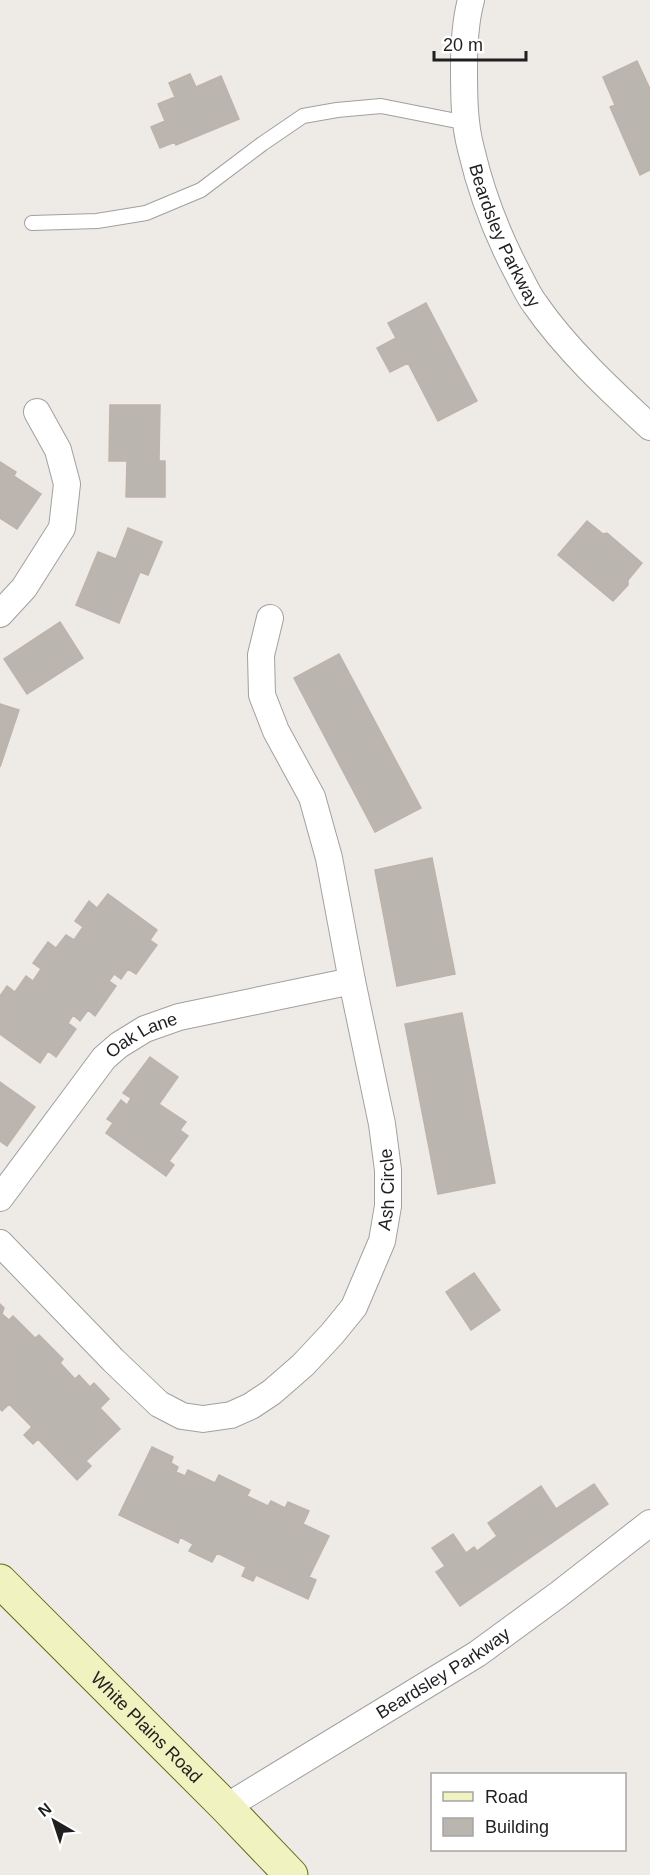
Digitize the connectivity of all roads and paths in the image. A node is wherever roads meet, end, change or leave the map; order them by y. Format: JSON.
{"nodes":[{"id":1,"x":471,"y":0,"type":"edge"},
{"id":2,"x":467,"y":123,"type":"junction"},
{"id":3,"x":32,"y":223,"type":"dead end"},
{"id":4,"x":37,"y":412,"type":"dead end"},
{"id":5,"x":650,"y":427,"type":"edge"},
{"id":6,"x":0,"y":614,"type":"edge"},
{"id":7,"x":270,"y":618,"type":"dead end"},
{"id":8,"x":352,"y":981,"type":"junction"},
{"id":9,"x":0,"y":1198,"type":"edge"},
{"id":10,"x":0,"y":1243,"type":"edge"},
{"id":11,"x":650,"y":1523,"type":"edge"},
{"id":12,"x":0,"y":1581,"type":"edge"},
{"id":13,"x":226,"y":1807,"type":"junction"},
{"id":14,"x":291,"y":1875,"type":"edge"}],
"edges":[{"from":1,"to":2,"type":"street","name":"Beardsley Parkway"},
{"from":2,"to":3,"type":"lane"},
{"from":2,"to":5,"type":"street","name":"Beardsley Parkway"},
{"from":4,"to":6,"type":"street"},
{"from":7,"to":8,"type":"street","name":"Ash Circle"},
{"from":8,"to":9,"type":"street","name":"Oak Lane"},
{"from":8,"to":10,"type":"street","name":"Ash Circle"},
{"from":11,"to":13,"type":"street","name":"Beardsley Parkway"},
{"from":12,"to":13,"type":"main road","name":"White Plains Road"},
{"from":13,"to":14,"type":"main road","name":"White Plains Road"}]}
